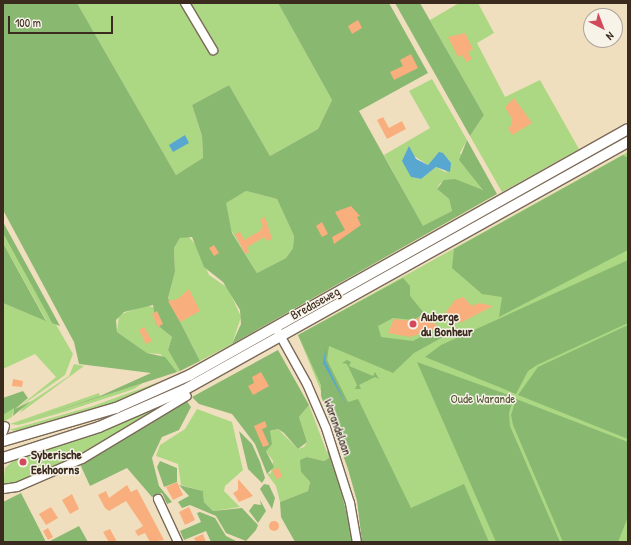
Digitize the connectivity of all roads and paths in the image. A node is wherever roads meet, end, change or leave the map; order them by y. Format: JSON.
{"nodes":[{"id":1,"x":185,"y":3,"type":"edge"},
{"id":2,"x":213,"y":50,"type":"dead end"},
{"id":3,"x":628,"y":130,"type":"edge"},
{"id":4,"x":628,"y":142,"type":"edge"},
{"id":5,"x":522,"y":189,"type":"junction"},
{"id":6,"x":527,"y":199,"type":"junction"},
{"id":7,"x":464,"y":222,"type":"junction"},
{"id":8,"x":468,"y":232,"type":"junction"},
{"id":9,"x":279,"y":332,"type":"junction"},
{"id":10,"x":187,"y":396,"type":"dead end"},
{"id":11,"x":3,"y":441,"type":"edge"},
{"id":12,"x":3,"y":458,"type":"edge"},
{"id":13,"x":3,"y":489,"type":"edge"},
{"id":14,"x":158,"y":499,"type":"dead end"},
{"id":15,"x":178,"y":542,"type":"edge"},
{"id":16,"x":357,"y":542,"type":"edge"}],
"edges":[{"from":1,"to":2,"type":"street"},
{"from":3,"to":5,"type":"main road","name":"Bredaseweg"},
{"from":4,"to":6,"type":"main road","name":"Bredaseweg"},
{"from":5,"to":6,"type":"main road"},
{"from":5,"to":7,"type":"main road","name":"Bredaseweg"},
{"from":6,"to":8,"type":"main road","name":"Bredaseweg"},
{"from":7,"to":8,"type":"main road"},
{"from":7,"to":9,"type":"main road","name":"Bredaseweg"},
{"from":8,"to":9,"type":"main road","name":"Bredaseweg"},
{"from":9,"to":11,"type":"main road","name":"Bredaseweg"},
{"from":9,"to":12,"type":"main road","name":"Bredaseweg"},
{"from":9,"to":16,"type":"street","name":"Warandelaan"},
{"from":10,"to":13,"type":"street"},
{"from":14,"to":15,"type":"street"}]}
